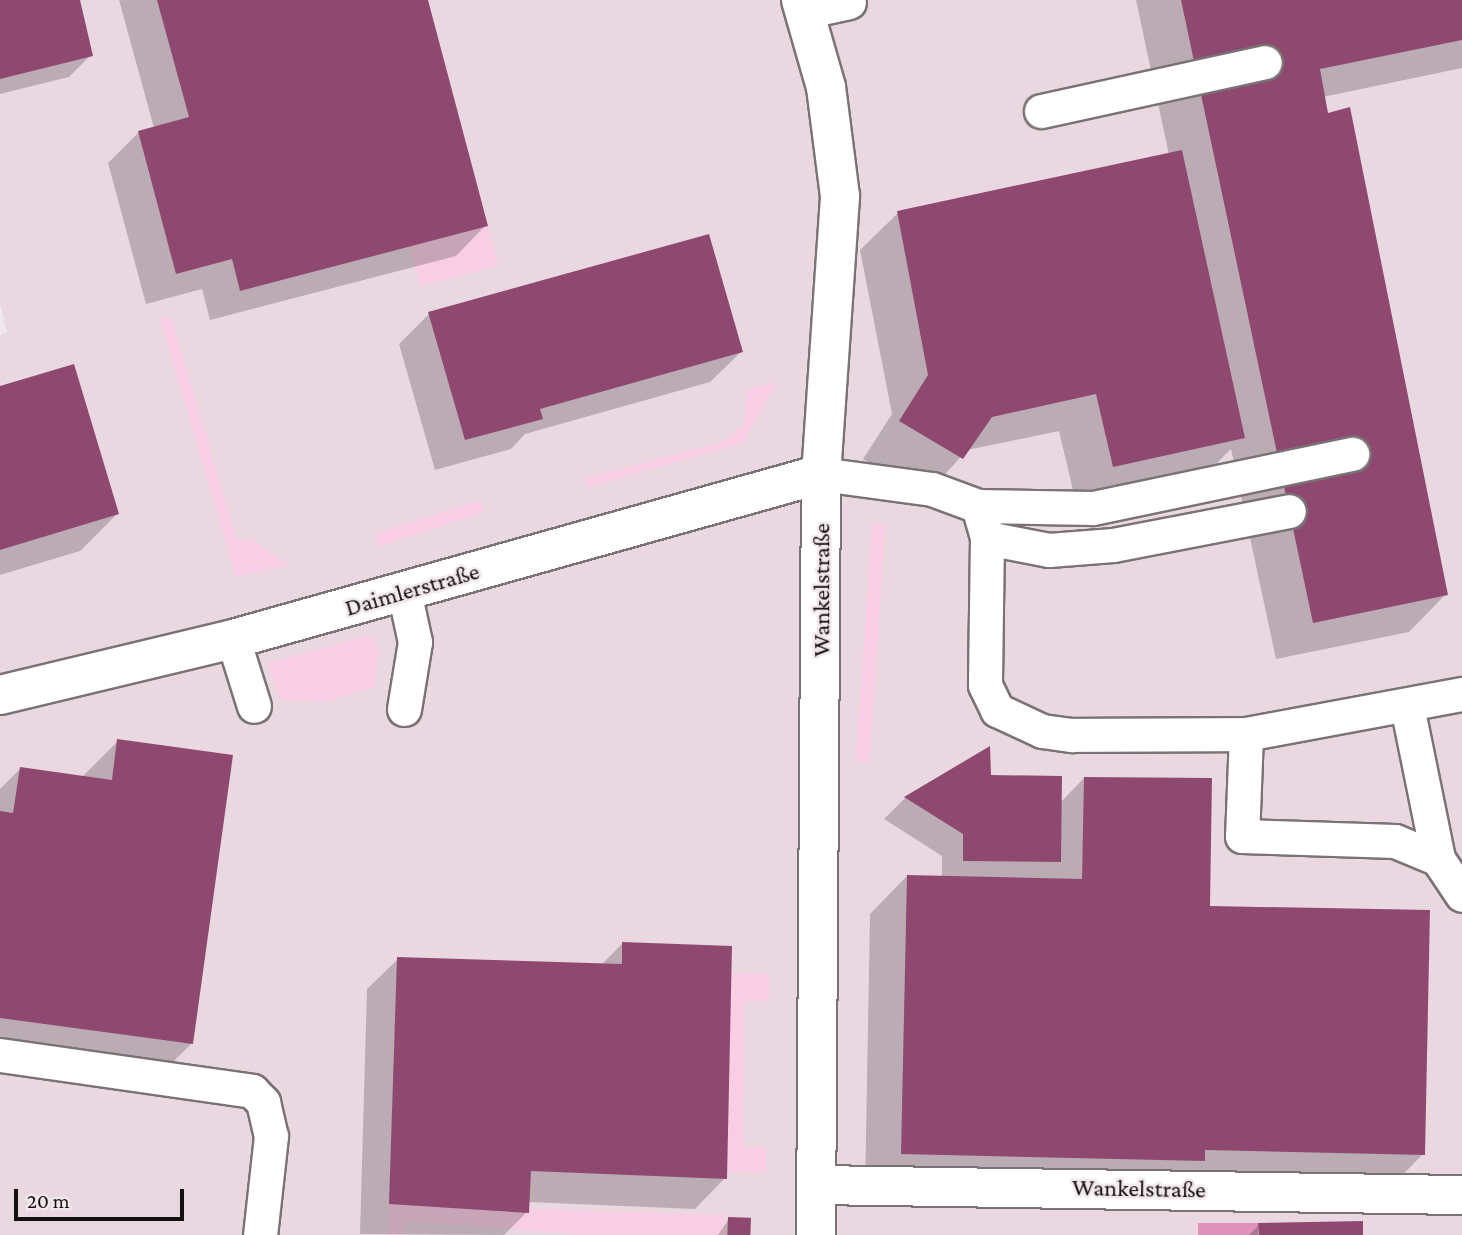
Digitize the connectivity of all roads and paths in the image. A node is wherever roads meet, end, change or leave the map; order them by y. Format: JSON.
{"nodes":[{"id":1,"x":849,"y":2,"type":"dead end"},
{"id":2,"x":803,"y":6,"type":"edge"},
{"id":3,"x":1265,"y":62,"type":"dead end"},
{"id":4,"x":1041,"y":111,"type":"dead end"},
{"id":5,"x":1352,"y":454,"type":"dead end"},
{"id":6,"x":821,"y":474,"type":"junction"},
{"id":7,"x":978,"y":506,"type":"junction"},
{"id":8,"x":1289,"y":511,"type":"dead end"},
{"id":9,"x":987,"y":538,"type":"junction"},
{"id":10,"x":404,"y":591,"type":"junction"},
{"id":11,"x":233,"y":639,"type":"junction"},
{"id":12,"x":1462,"y":694,"type":"edge"},
{"id":13,"x":0,"y":695,"type":"edge"},
{"id":14,"x":254,"y":706,"type":"dead end"},
{"id":15,"x":1407,"y":706,"type":"junction"},
{"id":16,"x":404,"y":709,"type":"dead end"},
{"id":17,"x":1246,"y":734,"type":"junction"},
{"id":18,"x":1438,"y":859,"type":"junction"},
{"id":19,"x":1462,"y":895,"type":"edge"},
{"id":20,"x":0,"y":1055,"type":"edge"},
{"id":21,"x":816,"y":1185,"type":"junction"},
{"id":22,"x":1462,"y":1195,"type":"edge"},
{"id":23,"x":260,"y":1235,"type":"edge"},
{"id":24,"x":816,"y":1235,"type":"edge"}],
"edges":[{"from":1,"to":2,"type":"lane"},
{"from":2,"to":6,"type":"street","name":"Wankelstraße"},
{"from":3,"to":4,"type":"lane"},
{"from":5,"to":7,"type":"lane"},
{"from":6,"to":7,"type":"lane"},
{"from":6,"to":10,"type":"street","name":"Daimlerstraße"},
{"from":6,"to":21,"type":"street","name":"Wankelstraße"},
{"from":7,"to":9,"type":"lane"},
{"from":8,"to":9,"type":"lane"},
{"from":9,"to":17,"type":"lane"},
{"from":10,"to":11,"type":"street","name":"Daimlerstraße"},
{"from":10,"to":16,"type":"lane"},
{"from":11,"to":13,"type":"street","name":"Daimlerstraße"},
{"from":11,"to":14,"type":"lane"},
{"from":12,"to":15,"type":"lane"},
{"from":15,"to":17,"type":"lane"},
{"from":15,"to":18,"type":"lane"},
{"from":17,"to":18,"type":"lane"},
{"from":18,"to":19,"type":"lane"},
{"from":20,"to":23,"type":"lane"},
{"from":21,"to":22,"type":"street","name":"Wankelstraße"},
{"from":21,"to":24,"type":"street","name":"Wankelstraße"}]}
